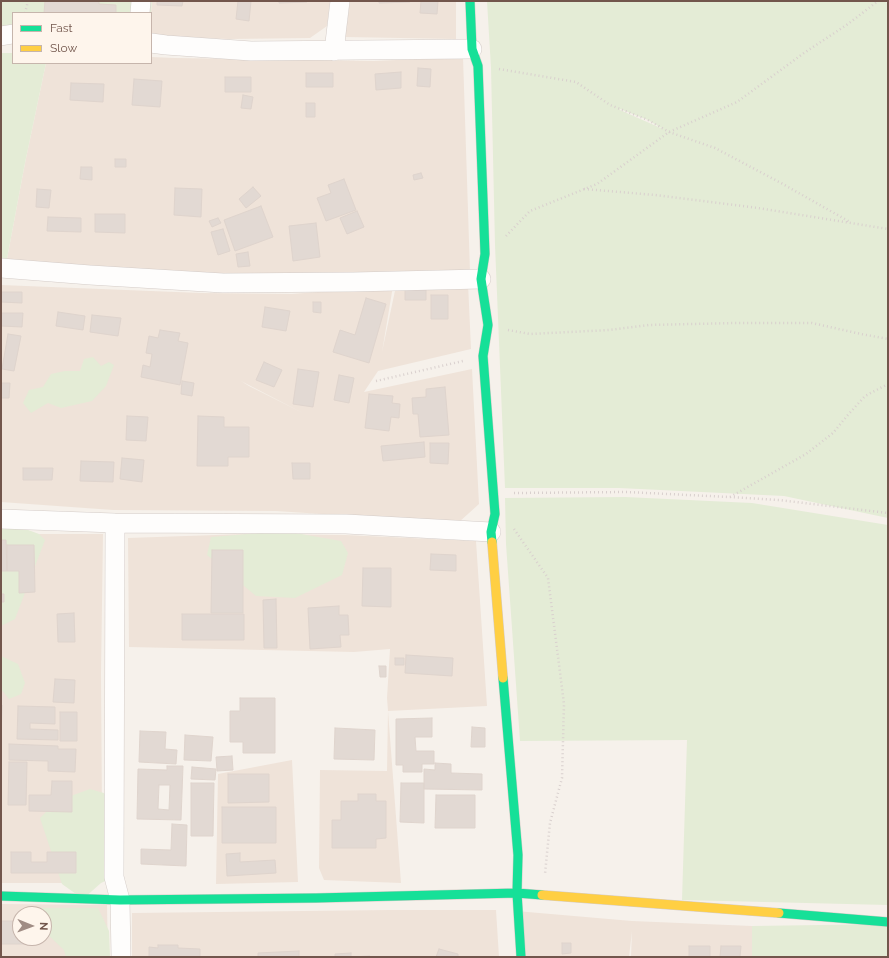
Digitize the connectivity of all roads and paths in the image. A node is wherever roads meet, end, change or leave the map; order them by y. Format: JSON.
{"nodes":[{"id":1,"x":28,"y":1,"type":"edge"},
{"id":2,"x":141,"y":1,"type":"edge"},
{"id":3,"x":340,"y":1,"type":"edge"},
{"id":4,"x":470,"y":1,"type":"edge"},
{"id":5,"x":878,"y":1,"type":"edge"},
{"id":6,"x":25,"y":12,"type":"edge"},
{"id":7,"x":140,"y":12,"type":"edge"},
{"id":8,"x":12,"y":34,"type":"edge"},
{"id":9,"x":1,"y":36,"type":"edge"},
{"id":10,"x":152,"y":43,"type":"edge"},
{"id":11,"x":334,"y":51,"type":"junction"},
{"id":12,"x":475,"y":57,"type":"junction"},
{"id":13,"x":669,"y":132,"type":"junction"},
{"id":14,"x":584,"y":189,"type":"junction"},
{"id":15,"x":850,"y":222,"type":"junction"},
{"id":16,"x":888,"y":229,"type":"edge"},
{"id":17,"x":485,"y":254,"type":"junction"},
{"id":18,"x":1,"y":268,"type":"edge"},
{"id":19,"x":481,"y":279,"type":"junction"},
{"id":20,"x":488,"y":325,"type":"junction"},
{"id":21,"x":888,"y":339,"type":"edge"},
{"id":22,"x":483,"y":356,"type":"junction"},
{"id":23,"x":376,"y":381,"type":"dead end"},
{"id":24,"x":888,"y":384,"type":"edge"},
{"id":25,"x":494,"y":493,"type":"junction"},
{"id":26,"x":729,"y":497,"type":"junction"},
{"id":27,"x":888,"y":513,"type":"edge"},
{"id":28,"x":1,"y":519,"type":"edge"},
{"id":29,"x":115,"y":523,"type":"junction"},
{"id":30,"x":493,"y":523,"type":"junction"},
{"id":31,"x":517,"y":893,"type":"junction"},
{"id":32,"x":542,"y":895,"type":"junction"},
{"id":33,"x":1,"y":896,"type":"edge"},
{"id":34,"x":120,"y":900,"type":"junction"},
{"id":35,"x":888,"y":922,"type":"edge"},
{"id":36,"x":122,"y":957,"type":"edge"},
{"id":37,"x":520,"y":957,"type":"edge"}],
"edges":[{"from":1,"to":6,"type":"path"},
{"from":2,"to":7,"type":"street"},
{"from":3,"to":11,"type":"street"},
{"from":4,"to":12,"type":"street"},
{"from":5,"to":13,"type":"path"},
{"from":8,"to":9,"type":"street"},
{"from":10,"to":11,"type":"street"},
{"from":11,"to":12,"type":"street"},
{"from":12,"to":13,"type":"path"},
{"from":12,"to":17,"type":"street"},
{"from":13,"to":14,"type":"path"},
{"from":13,"to":15,"type":"path"},
{"from":14,"to":15,"type":"path"},
{"from":14,"to":17,"type":"path"},
{"from":15,"to":16,"type":"path"},
{"from":17,"to":19,"type":"street"},
{"from":18,"to":19,"type":"street"},
{"from":19,"to":20,"type":"street"},
{"from":20,"to":21,"type":"path"},
{"from":20,"to":22,"type":"street"},
{"from":22,"to":23,"type":"path"},
{"from":22,"to":25,"type":"street"},
{"from":24,"to":26,"type":"path"},
{"from":25,"to":26,"type":"path"},
{"from":25,"to":30,"type":"street"},
{"from":26,"to":27,"type":"path"},
{"from":28,"to":29,"type":"street"},
{"from":29,"to":30,"type":"street"},
{"from":29,"to":34,"type":"street"},
{"from":30,"to":31,"type":"street"},
{"from":30,"to":32,"type":"path"},
{"from":31,"to":32,"type":"street"},
{"from":31,"to":34,"type":"street"},
{"from":31,"to":37,"type":"street"},
{"from":32,"to":35,"type":"street"},
{"from":33,"to":34,"type":"street"},
{"from":34,"to":36,"type":"street"}]}
